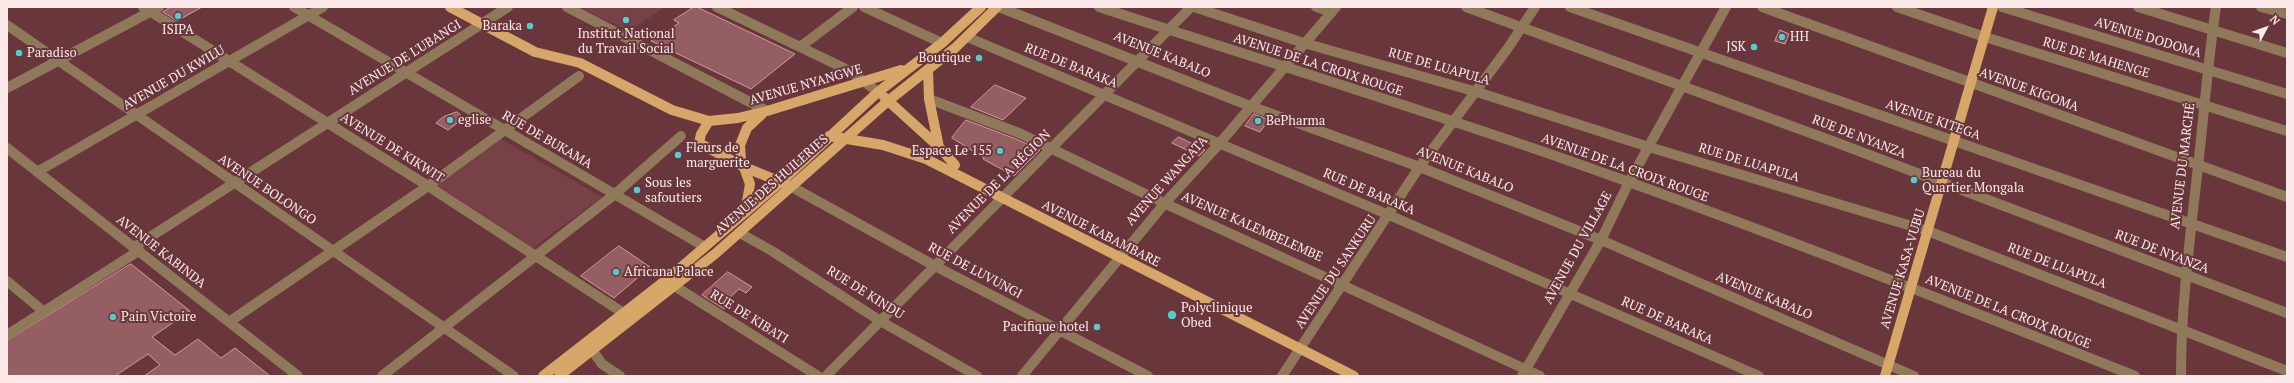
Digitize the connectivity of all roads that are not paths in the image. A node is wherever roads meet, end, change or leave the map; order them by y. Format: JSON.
{"nodes":[{"id":1,"x":159,"y":7,"type":"edge"},
{"id":2,"x":294,"y":7,"type":"edge"},
{"id":3,"x":323,"y":7,"type":"edge"},
{"id":4,"x":450,"y":7,"type":"edge"},
{"id":5,"x":508,"y":7,"type":"edge"},
{"id":6,"x":567,"y":7,"type":"edge"},
{"id":7,"x":717,"y":7,"type":"edge"},
{"id":8,"x":852,"y":7,"type":"edge"},
{"id":9,"x":864,"y":7,"type":"edge"},
{"id":10,"x":981,"y":7,"type":"edge"},
{"id":11,"x":998,"y":7,"type":"edge"},
{"id":12,"x":1099,"y":7,"type":"edge"},
{"id":13,"x":1193,"y":7,"type":"edge"},
{"id":14,"x":1316,"y":7,"type":"edge"},
{"id":15,"x":1466,"y":7,"type":"edge"},
{"id":16,"x":1535,"y":7,"type":"edge"},
{"id":17,"x":1570,"y":7,"type":"edge"},
{"id":18,"x":1726,"y":7,"type":"edge"},
{"id":19,"x":1762,"y":7,"type":"edge"},
{"id":20,"x":1897,"y":7,"type":"edge"},
{"id":21,"x":1993,"y":7,"type":"edge"},
{"id":22,"x":2002,"y":7,"type":"edge"},
{"id":23,"x":2138,"y":7,"type":"edge"},
{"id":24,"x":2216,"y":7,"type":"edge"},
{"id":25,"x":2261,"y":7,"type":"edge"},
{"id":26,"x":146,"y":9,"type":"edge"},
{"id":27,"x":1334,"y":9,"type":"edge"},
{"id":28,"x":2287,"y":14,"type":"edge"},
{"id":29,"x":308,"y":15,"type":"junction"},
{"id":30,"x":7,"y":25,"type":"edge"},
{"id":31,"x":482,"y":25,"type":"junction"},
{"id":32,"x":1523,"y":27,"type":"junction"},
{"id":33,"x":1170,"y":30,"type":"junction"},
{"id":34,"x":2212,"y":30,"type":"junction"},
{"id":35,"x":967,"y":37,"type":"junction"},
{"id":36,"x":1985,"y":37,"type":"junction"},
{"id":37,"x":942,"y":43,"type":"junction"},
{"id":38,"x":1304,"y":43,"type":"junction"},
{"id":39,"x":800,"y":47,"type":"junction"},
{"id":40,"x":1700,"y":52,"type":"junction"},
{"id":41,"x":2287,"y":53,"type":"edge"},
{"id":42,"x":59,"y":60,"type":"junction"},
{"id":43,"x":230,"y":61,"type":"junction"},
{"id":44,"x":1139,"y":62,"type":"junction"},
{"id":45,"x":908,"y":68,"type":"junction"},
{"id":46,"x":1282,"y":68,"type":"junction"},
{"id":47,"x":928,"y":69,"type":"junction"},
{"id":48,"x":2207,"y":69,"type":"junction"},
{"id":49,"x":406,"y":73,"type":"junction"},
{"id":50,"x":579,"y":76,"type":"dead end"},
{"id":51,"x":864,"y":82,"type":"junction"},
{"id":52,"x":1971,"y":82,"type":"junction"},
{"id":53,"x":1683,"y":86,"type":"junction"},
{"id":54,"x":7,"y":88,"type":"edge"},
{"id":55,"x":878,"y":92,"type":"junction"},
{"id":56,"x":1477,"y":92,"type":"junction"},
{"id":57,"x":2287,"y":94,"type":"edge"},
{"id":58,"x":1106,"y":96,"type":"junction"},
{"id":59,"x":929,"y":99,"type":"junction"},
{"id":60,"x":888,"y":101,"type":"junction"},
{"id":61,"x":2204,"y":105,"type":"junction"},
{"id":62,"x":1250,"y":106,"type":"junction"},
{"id":63,"x":767,"y":111,"type":"junction"},
{"id":64,"x":136,"y":115,"type":"junction"},
{"id":65,"x":709,"y":121,"type":"junction"},
{"id":66,"x":1452,"y":122,"type":"junction"},
{"id":67,"x":327,"y":123,"type":"junction"},
{"id":68,"x":505,"y":130,"type":"junction"},
{"id":69,"x":2287,"y":131,"type":"edge"},
{"id":70,"x":681,"y":136,"type":"dead end"},
{"id":71,"x":829,"y":136,"type":"junction"},
{"id":72,"x":846,"y":139,"type":"junction"},
{"id":73,"x":1954,"y":141,"type":"junction"},
{"id":74,"x":1219,"y":144,"type":"junction"},
{"id":75,"x":939,"y":147,"type":"junction"},
{"id":76,"x":7,"y":148,"type":"edge"},
{"id":77,"x":1051,"y":148,"type":"junction"},
{"id":78,"x":1649,"y":148,"type":"junction"},
{"id":79,"x":955,"y":165,"type":"joint"},
{"id":80,"x":2198,"y":165,"type":"junction"},
{"id":81,"x":744,"y":167,"type":"junction"},
{"id":82,"x":1420,"y":167,"type":"junction"},
{"id":83,"x":38,"y":172,"type":"junction"},
{"id":84,"x":782,"y":181,"type":"junction"},
{"id":85,"x":970,"y":182,"type":"junction"},
{"id":86,"x":1629,"y":182,"type":"junction"},
{"id":87,"x":1942,"y":182,"type":"junction"},
{"id":88,"x":233,"y":183,"type":"junction"},
{"id":89,"x":428,"y":186,"type":"junction"},
{"id":90,"x":792,"y":187,"type":"junction"},
{"id":91,"x":615,"y":194,"type":"junction"},
{"id":92,"x":2287,"y":197,"type":"edge"},
{"id":93,"x":1002,"y":199,"type":"junction"},
{"id":94,"x":1165,"y":203,"type":"junction"},
{"id":95,"x":745,"y":213,"type":"junction"},
{"id":96,"x":1390,"y":215,"type":"junction"},
{"id":97,"x":2190,"y":224,"type":"junction"},
{"id":98,"x":1928,"y":231,"type":"junction"},
{"id":99,"x":740,"y":233,"type":"junction"},
{"id":100,"x":1601,"y":240,"type":"junction"},
{"id":101,"x":705,"y":247,"type":"junction"},
{"id":102,"x":135,"y":250,"type":"junction"},
{"id":103,"x":333,"y":251,"type":"junction"},
{"id":104,"x":536,"y":256,"type":"junction"},
{"id":105,"x":2287,"y":257,"type":"edge"},
{"id":106,"x":1118,"y":258,"type":"junction"},
{"id":107,"x":936,"y":266,"type":"junction"},
{"id":108,"x":2184,"y":275,"type":"junction"},
{"id":109,"x":7,"y":281,"type":"edge"},
{"id":110,"x":671,"y":284,"type":"junction"},
{"id":111,"x":1344,"y":284,"type":"junction"},
{"id":112,"x":1912,"y":288,"type":"junction"},
{"id":113,"x":1569,"y":292,"type":"junction"},
{"id":114,"x":43,"y":311,"type":"junction"},
{"id":115,"x":2287,"y":313,"type":"edge"},
{"id":116,"x":625,"y":314,"type":"junction"},
{"id":117,"x":229,"y":322,"type":"junction"},
{"id":118,"x":882,"y":322,"type":"junction"},
{"id":119,"x":444,"y":328,"type":"junction"},
{"id":120,"x":2180,"y":329,"type":"junction"},
{"id":121,"x":1059,"y":331,"type":"junction"},
{"id":122,"x":7,"y":335,"type":"edge"},
{"id":123,"x":1300,"y":349,"type":"junction"},
{"id":124,"x":592,"y":350,"type":"junction"},
{"id":125,"x":1886,"y":370,"type":"edge"},
{"id":126,"x":2287,"y":371,"type":"edge"},
{"id":127,"x":1524,"y":373,"type":"edge"},
{"id":128,"x":298,"y":376,"type":"edge"},
{"id":129,"x":382,"y":376,"type":"edge"},
{"id":130,"x":514,"y":376,"type":"edge"},
{"id":131,"x":543,"y":376,"type":"edge"},
{"id":132,"x":559,"y":376,"type":"edge"},
{"id":133,"x":620,"y":376,"type":"edge"},
{"id":134,"x":818,"y":376,"type":"edge"},
{"id":135,"x":826,"y":376,"type":"edge"},
{"id":136,"x":977,"y":376,"type":"edge"},
{"id":137,"x":1022,"y":376,"type":"edge"},
{"id":138,"x":1148,"y":376,"type":"edge"},
{"id":139,"x":1282,"y":376,"type":"edge"},
{"id":140,"x":1354,"y":376,"type":"edge"},
{"id":141,"x":1540,"y":376,"type":"edge"},
{"id":142,"x":1759,"y":376,"type":"edge"},
{"id":143,"x":1914,"y":376,"type":"edge"},
{"id":144,"x":2135,"y":376,"type":"edge"},
{"id":145,"x":2181,"y":376,"type":"edge"}],
"edges":[{"from":1,"to":26,"type":"street"},
{"from":2,"to":29,"type":"street","name":"RUE DE BUKAMA"},
{"from":3,"to":29,"type":"street","name":"AVENUE DU KWILU"},
{"from":4,"to":31,"type":"main road","name":"AVENUE NYANGWE"},
{"from":5,"to":31,"type":"street","name":"AVENUE DE L'UBANGI"},
{"from":6,"to":63,"type":"street"},
{"from":7,"to":39,"type":"street"},
{"from":8,"to":39,"type":"street"},
{"from":9,"to":37,"type":"street"},
{"from":10,"to":37,"type":"main road","name":"AVENUE DES HUILERIES"},
{"from":11,"to":35,"type":"main road","name":"AVENUE DES HUILERIES"},
{"from":11,"to":44,"type":"street","name":"AVENUE KABALO"},
{"from":12,"to":33,"type":"street","name":"AVENUE DE LA CROIX ROUGE"},
{"from":13,"to":33,"type":"street","name":"AVENUE DE LA RÉGION"},
{"from":13,"to":38,"type":"street","name":"RUE DE LUAPULA"},
{"from":14,"to":27,"type":"street"},
{"from":15,"to":32,"type":"street","name":"RUE DE NYANZA"},
{"from":16,"to":32,"type":"street","name":"AVENUE DU SANKURU"},
{"from":17,"to":40,"type":"street","name":"AVENUE KITEGA"},
{"from":18,"to":40,"type":"street","name":"AVENUE DU VILLAGE"},
{"from":19,"to":52,"type":"street","name":"AVENUE KIGOMA"},
{"from":20,"to":36,"type":"street","name":"RUE DE MAHENGE"},
{"from":21,"to":36,"type":"main road","name":"AVENUE KASA-VUBU"},
{"from":22,"to":48,"type":"street","name":"AVENUE DODOMA"},
{"from":23,"to":34,"type":"street"},
{"from":24,"to":34,"type":"street","name":"AVENUE DU MARCHÉ"},
{"from":25,"to":28,"type":"street"},
{"from":26,"to":42,"type":"street"},
{"from":26,"to":43,"type":"street","name":"AVENUE DE KIKWIT"},
{"from":27,"to":38,"type":"street","name":"AVENUE WANGATA"},
{"from":29,"to":43,"type":"street","name":"AVENUE DU KWILU"},
{"from":29,"to":49,"type":"street","name":"RUE DE BUKAMA"},
{"from":30,"to":42,"type":"street","name":"AVENUE BOLONGO"},
{"from":31,"to":49,"type":"street","name":"AVENUE DE L'UBANGI"},
{"from":31,"to":65,"type":"main road","name":"AVENUE NYANGWE"},
{"from":32,"to":53,"type":"street","name":"RUE DE NYANZA"},
{"from":32,"to":56,"type":"street","name":"AVENUE DU SANKURU"},
{"from":33,"to":44,"type":"street","name":"AVENUE DE LA RÉGION"},
{"from":33,"to":46,"type":"street","name":"AVENUE DE LA CROIX ROUGE"},
{"from":34,"to":41,"type":"street"},
{"from":34,"to":48,"type":"street","name":"AVENUE DU MARCHÉ"},
{"from":35,"to":47,"type":"main road","name":"AVENUE DES HUILERIES"},
{"from":35,"to":58,"type":"street","name":"RUE DE BARAKA"},
{"from":36,"to":52,"type":"main road","name":"AVENUE KASA-VUBU"},
{"from":36,"to":61,"type":"street","name":"RUE DE MAHENGE"},
{"from":37,"to":45,"type":"main road","name":"AVENUE DES HUILERIES"},
{"from":38,"to":46,"type":"street","name":"AVENUE WANGATA"},
{"from":38,"to":56,"type":"street","name":"RUE DE LUAPULA"},
{"from":39,"to":51,"type":"street"},
{"from":40,"to":53,"type":"street","name":"AVENUE DU VILLAGE"},
{"from":40,"to":73,"type":"street","name":"AVENUE KITEGA"},
{"from":42,"to":54,"type":"street"},
{"from":42,"to":64,"type":"street","name":"AVENUE BOLONGO"},
{"from":43,"to":64,"type":"street","name":"AVENUE DU KWILU"},
{"from":43,"to":67,"type":"street","name":"AVENUE DE KIKWIT"},
{"from":44,"to":58,"type":"street","name":"AVENUE DE LA RÉGION"},
{"from":44,"to":62,"type":"street","name":"AVENUE KABALO"},
{"from":45,"to":51,"type":"main road","name":"AVENUE NYANGWE"},
{"from":45,"to":55,"type":"main road","name":"AVENUE DES HUILERIES"},
{"from":46,"to":62,"type":"street","name":"AVENUE WANGATA"},
{"from":46,"to":66,"type":"street","name":"AVENUE DE LA CROIX ROUGE"},
{"from":47,"to":59,"type":"main road"},
{"from":47,"to":60,"type":"main road","name":"AVENUE DES HUILERIES"},
{"from":48,"to":57,"type":"street","name":"AVENUE DODOMA"},
{"from":48,"to":61,"type":"street","name":"AVENUE DU MARCHÉ"},
{"from":49,"to":67,"type":"street","name":"AVENUE DE L'UBANGI"},
{"from":49,"to":68,"type":"street","name":"RUE DE BUKAMA"},
{"from":50,"to":68,"type":"street"},
{"from":51,"to":55,"type":"street"},
{"from":51,"to":63,"type":"main road","name":"AVENUE NYANGWE"},
{"from":52,"to":73,"type":"main road","name":"AVENUE KASA-VUBU"},
{"from":52,"to":80,"type":"street","name":"AVENUE KIGOMA"},
{"from":53,"to":78,"type":"street","name":"AVENUE DU VILLAGE"},
{"from":53,"to":87,"type":"street","name":"RUE DE NYANZA"},
{"from":55,"to":60,"type":"main road"},
{"from":55,"to":71,"type":"main road","name":"AVENUE DES HUILERIES"},
{"from":56,"to":66,"type":"street","name":"AVENUE DU SANKURU"},
{"from":56,"to":78,"type":"street","name":"RUE DE LUAPULA"},
{"from":58,"to":74,"type":"street","name":"RUE DE BARAKA"},
{"from":58,"to":77,"type":"street","name":"AVENUE DE LA RÉGION"},
{"from":59,"to":75,"type":"main road"},
{"from":59,"to":77,"type":"street","name":"AVENUE KALEMBELEMBE"},
{"from":60,"to":72,"type":"main road","name":"AVENUE DES HUILERIES"},
{"from":60,"to":75,"type":"main road"},
{"from":61,"to":69,"type":"street","name":"RUE DE MAHENGE"},
{"from":61,"to":80,"type":"street","name":"AVENUE DU MARCHÉ"},
{"from":62,"to":74,"type":"street","name":"AVENUE WANGATA"},
{"from":62,"to":82,"type":"street","name":"AVENUE KABALO"},
{"from":63,"to":65,"type":"main road","name":"AVENUE NYANGWE"},
{"from":63,"to":81,"type":"main road"},
{"from":64,"to":83,"type":"street","name":"AVENUE DU KWILU"},
{"from":64,"to":88,"type":"street","name":"AVENUE BOLONGO"},
{"from":65,"to":81,"type":"main road"},
{"from":66,"to":82,"type":"street","name":"AVENUE DU SANKURU"},
{"from":66,"to":86,"type":"street","name":"AVENUE DE LA CROIX ROUGE"},
{"from":67,"to":88,"type":"street","name":"AVENUE DE L'UBANGI"},
{"from":67,"to":89,"type":"street","name":"AVENUE DE KIKWIT"},
{"from":68,"to":89,"type":"street"},
{"from":68,"to":91,"type":"street","name":"RUE DE BUKAMA"},
{"from":70,"to":91,"type":"street"},
{"from":71,"to":72,"type":"main road","name":"AVENUE KABAMBARE"},
{"from":71,"to":84,"type":"main road","name":"AVENUE DES HUILERIES"},
{"from":72,"to":85,"type":"main road","name":"AVENUE KABAMBARE"},
{"from":72,"to":90,"type":"main road","name":"AVENUE DES HUILERIES"},
{"from":73,"to":87,"type":"main road","name":"AVENUE KASA-VUBU"},
{"from":73,"to":97,"type":"street","name":"AVENUE KITEGA"},
{"from":74,"to":94,"type":"street","name":"AVENUE WANGATA"},
{"from":74,"to":96,"type":"street","name":"RUE DE BARAKA"},
{"from":75,"to":79,"type":"main road"},
{"from":76,"to":83,"type":"street","name":"AVENUE KABINDA"},
{"from":77,"to":93,"type":"street","name":"AVENUE DE LA RÉGION"},
{"from":77,"to":94,"type":"street","name":"AVENUE KALEMBELEMBE"},
{"from":78,"to":86,"type":"street","name":"AVENUE DU VILLAGE"},
{"from":78,"to":98,"type":"street","name":"RUE DE LUAPULA"},
{"from":79,"to":85,"type":"street"},
{"from":80,"to":92,"type":"street","name":"AVENUE KIGOMA"},
{"from":80,"to":97,"type":"street","name":"AVENUE DU MARCHÉ"},
{"from":81,"to":84,"type":"main road"},
{"from":81,"to":95,"type":"main road"},
{"from":82,"to":96,"type":"street","name":"AVENUE DU SANKURU"},
{"from":82,"to":100,"type":"street","name":"AVENUE KABALO"},
{"from":83,"to":102,"type":"street","name":"AVENUE KABINDA"},
{"from":84,"to":90,"type":"main road"},
{"from":84,"to":95,"type":"main road","name":"AVENUE DES HUILERIES"},
{"from":85,"to":93,"type":"main road","name":"AVENUE KABAMBARE"},
{"from":86,"to":100,"type":"street","name":"AVENUE DU VILLAGE"},
{"from":86,"to":112,"type":"street","name":"AVENUE DE LA CROIX ROUGE"},
{"from":87,"to":98,"type":"main road","name":"AVENUE KASA-VUBU"},
{"from":87,"to":108,"type":"street","name":"RUE DE NYANZA"},
{"from":88,"to":102,"type":"street","name":"AVENUE DE L'UBANGI"},
{"from":88,"to":103,"type":"street","name":"AVENUE BOLONGO"},
{"from":89,"to":103,"type":"street"},
{"from":89,"to":104,"type":"street","name":"AVENUE DE KIKWIT"},
{"from":90,"to":99,"type":"main road","name":"AVENUE DES HUILERIES"},
{"from":90,"to":107,"type":"street","name":"RUE DE LUVUNGI"},
{"from":91,"to":101,"type":"street","name":"RUE DE BUKAMA"},
{"from":91,"to":104,"type":"street"},
{"from":93,"to":106,"type":"main road","name":"AVENUE KABAMBARE"},
{"from":93,"to":107,"type":"street","name":"AVENUE DE LA RÉGION"},
{"from":94,"to":106,"type":"street","name":"AVENUE WANGATA"},
{"from":94,"to":111,"type":"street","name":"AVENUE KALEMBELEMBE"},
{"from":95,"to":101,"type":"main road","name":"AVENUE DES HUILERIES"},
{"from":96,"to":111,"type":"street","name":"AVENUE DU SANKURU"},
{"from":96,"to":113,"type":"street","name":"RUE DE BARAKA"},
{"from":97,"to":105,"type":"street","name":"AVENUE KITEGA"},
{"from":97,"to":108,"type":"street","name":"AVENUE DU MARCHÉ"},
{"from":98,"to":112,"type":"main road","name":"AVENUE KASA-VUBU"},
{"from":98,"to":120,"type":"street","name":"RUE DE LUAPULA"},
{"from":99,"to":110,"type":"main road","name":"AVENUE DES HUILERIES"},
{"from":99,"to":118,"type":"street","name":"RUE DE KINDU"},
{"from":100,"to":113,"type":"street","name":"AVENUE DU VILLAGE"},
{"from":100,"to":125,"type":"street","name":"AVENUE KABALO"},
{"from":101,"to":110,"type":"main road","name":"AVENUE DES HUILERIES"},
{"from":102,"to":114,"type":"street","name":"AVENUE DE L'UBANGI"},
{"from":102,"to":117,"type":"street","name":"AVENUE KABINDA"},
{"from":103,"to":117,"type":"street"},
{"from":103,"to":119,"type":"street","name":"AVENUE BOLONGO"},
{"from":104,"to":116,"type":"street","name":"AVENUE DE KIKWIT"},
{"from":104,"to":119,"type":"street"},
{"from":106,"to":121,"type":"street","name":"AVENUE WANGATA"},
{"from":106,"to":123,"type":"main road","name":"AVENUE KABAMBARE"},
{"from":107,"to":118,"type":"street","name":"AVENUE DE LA RÉGION"},
{"from":107,"to":121,"type":"street","name":"RUE DE LUVUNGI"},
{"from":108,"to":115,"type":"street","name":"RUE DE NYANZA"},
{"from":108,"to":120,"type":"street","name":"AVENUE DU MARCHÉ"},
{"from":109,"to":114,"type":"street"},
{"from":110,"to":116,"type":"main road","name":"AVENUE DES HUILERIES"},
{"from":110,"to":124,"type":"main road","name":"AVENUE DES HUILERIES"},
{"from":110,"to":134,"type":"street","name":"RUE DE KIBATI"},
{"from":111,"to":123,"type":"street","name":"AVENUE DU SANKURU"},
{"from":111,"to":127,"type":"street","name":"AVENUE KALEMBELEMBE"},
{"from":112,"to":125,"type":"main road","name":"AVENUE KASA-VUBU"},
{"from":112,"to":144,"type":"street","name":"AVENUE DE LA CROIX ROUGE"},
{"from":113,"to":127,"type":"street","name":"AVENUE DU VILLAGE"},
{"from":113,"to":142,"type":"street","name":"RUE DE BARAKA"},
{"from":114,"to":122,"type":"street","name":"AVENUE DE L'UBANGI"},
{"from":116,"to":131,"type":"main road","name":"AVENUE DES HUILERIES"},
{"from":117,"to":128,"type":"street","name":"AVENUE KABINDA"},
{"from":118,"to":135,"type":"street","name":"AVENUE DE LA RÉGION"},
{"from":118,"to":136,"type":"street","name":"RUE DE KINDU"},
{"from":119,"to":129,"type":"street"},
{"from":119,"to":130,"type":"street","name":"AVENUE BOLONGO"},
{"from":120,"to":126,"type":"street","name":"RUE DE LUAPULA"},
{"from":120,"to":145,"type":"street","name":"AVENUE DU MARCHÉ"},
{"from":121,"to":137,"type":"street","name":"AVENUE WANGATA"},
{"from":121,"to":138,"type":"street","name":"RUE DE LUVUNGI"},
{"from":123,"to":139,"type":"street","name":"AVENUE DU SANKURU"},
{"from":123,"to":140,"type":"main road","name":"AVENUE KABAMBARE"},
{"from":124,"to":132,"type":"main road","name":"AVENUE DES HUILERIES"},
{"from":124,"to":133,"type":"street"},
{"from":125,"to":143,"type":"street","name":"AVENUE KABALO"},
{"from":127,"to":141,"type":"street","name":"AVENUE KALEMBELEMBE"}]}
